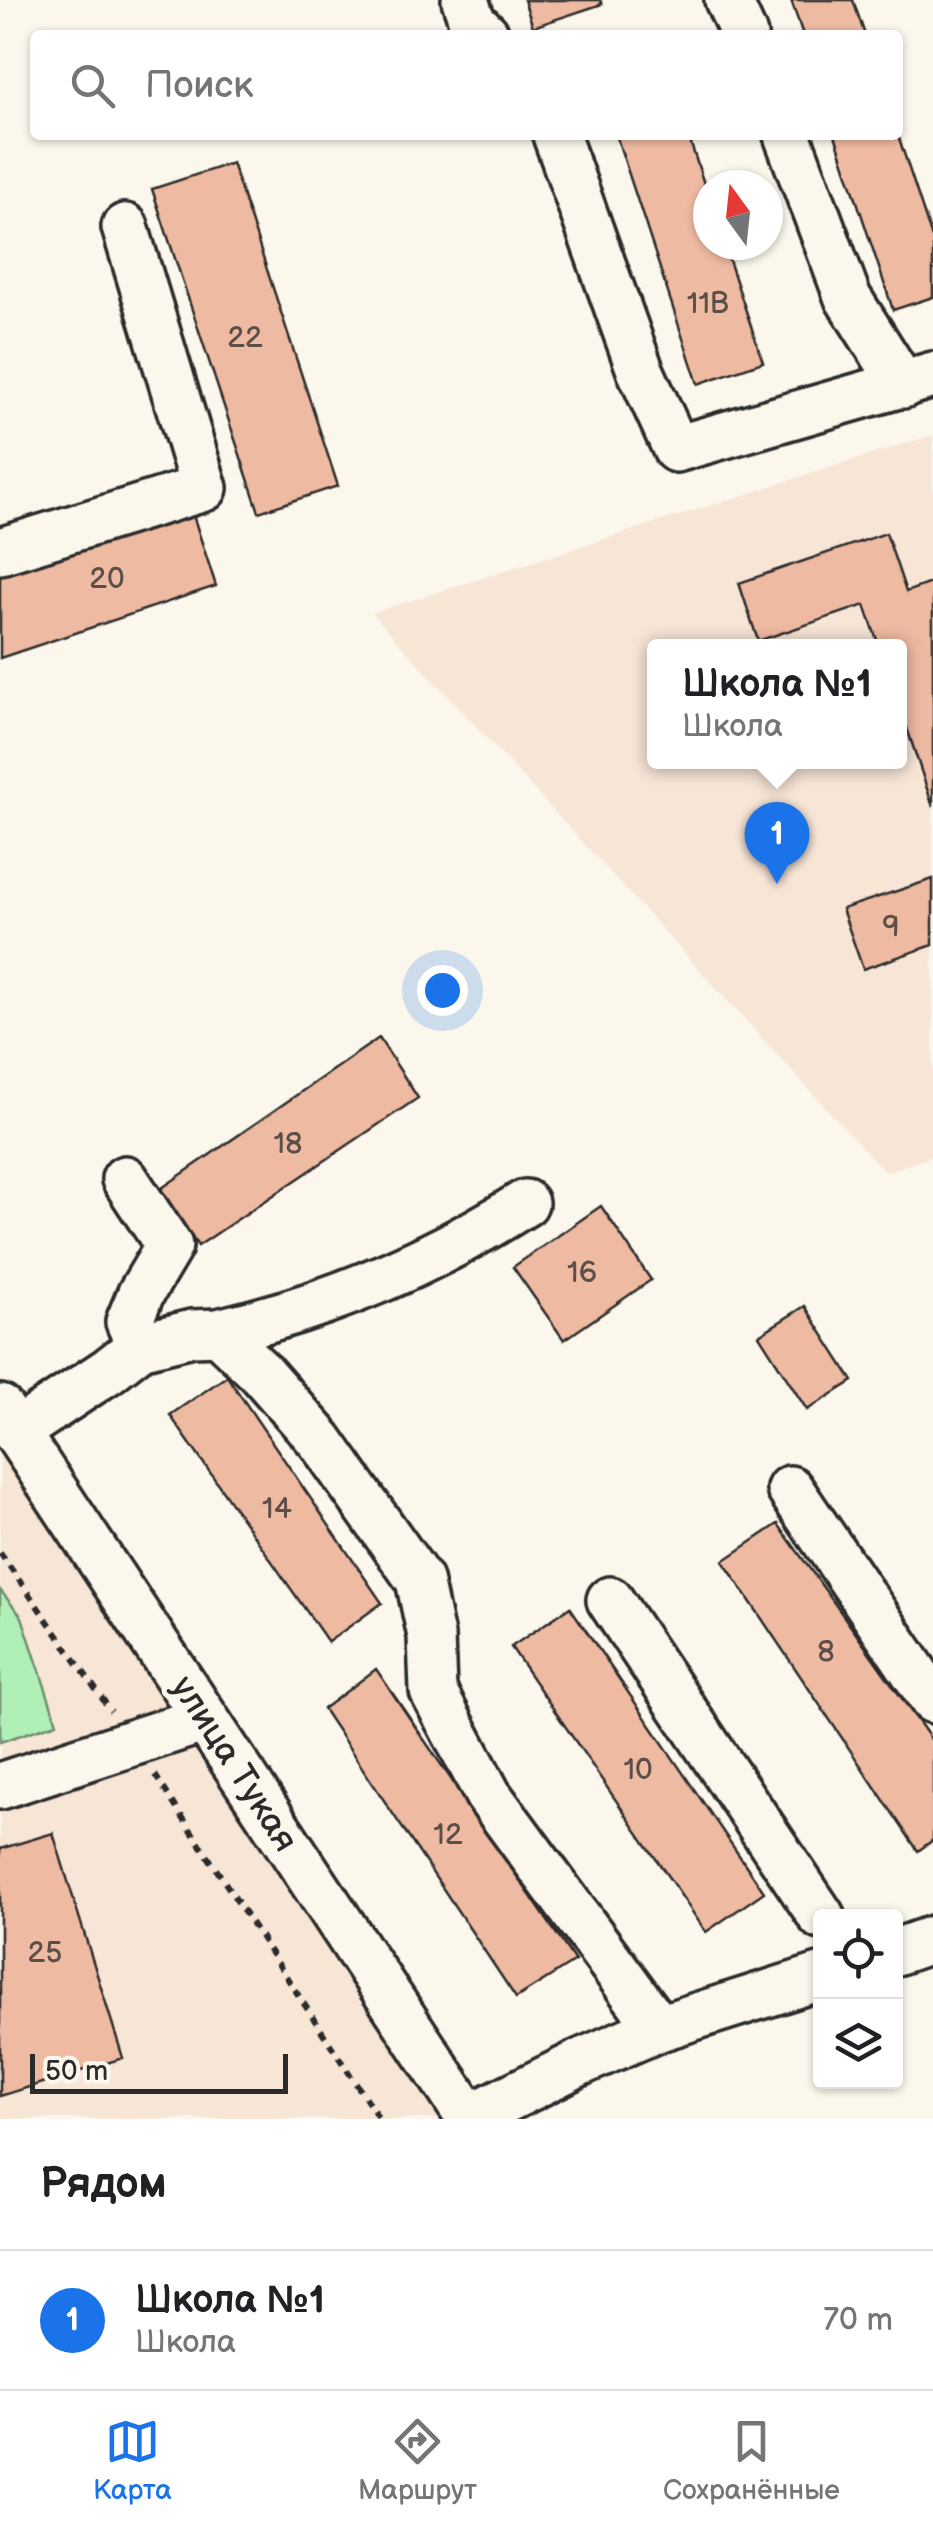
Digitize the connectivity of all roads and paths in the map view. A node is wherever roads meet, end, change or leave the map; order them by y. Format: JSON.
{"nodes":[{"id":1,"x":465,"y":0,"type":"edge"},
{"id":2,"x":728,"y":0,"type":"edge"},
{"id":3,"x":481,"y":30,"type":"edge"},
{"id":4,"x":742,"y":30,"type":"edge"},
{"id":5,"x":558,"y":140,"type":"edge"},
{"id":6,"x":789,"y":140,"type":"edge"},
{"id":7,"x":124,"y":227,"type":"dead end"},
{"id":8,"x":918,"y":380,"type":"edge"},
{"id":9,"x":0,"y":552,"type":"edge"},
{"id":10,"x":126,"y":1179,"type":"dead end"},
{"id":11,"x":525,"y":1203,"type":"dead end"},
{"id":12,"x":218,"y":1332,"type":"junction"},
{"id":13,"x":140,"y":1346,"type":"junction"},
{"id":14,"x":8,"y":1420,"type":"edge"},
{"id":15,"x":790,"y":1489,"type":"dead end"},
{"id":16,"x":0,"y":1553,"type":"edge"},
{"id":17,"x":610,"y":1600,"type":"dead end"},
{"id":18,"x":933,"y":1700,"type":"edge"},
{"id":19,"x":205,"y":1719,"type":"junction"},
{"id":20,"x":133,"y":1743,"type":"junction"},
{"id":21,"x":0,"y":1786,"type":"edge"},
{"id":22,"x":816,"y":1909,"type":"edge"},
{"id":23,"x":933,"y":1939,"type":"edge"},
{"id":24,"x":903,"y":1950,"type":"edge"},
{"id":25,"x":813,"y":1979,"type":"edge"},
{"id":26,"x":660,"y":2028,"type":"junction"},
{"id":27,"x":469,"y":2118,"type":"edge"},
{"id":28,"x":379,"y":2119,"type":"edge"}],
"edges":[{"from":1,"to":3,"type":"street"},
{"from":2,"to":4,"type":"street"},
{"from":5,"to":8,"type":"street"},
{"from":6,"to":8,"type":"street"},
{"from":7,"to":9,"type":"street"},
{"from":10,"to":13,"type":"street"},
{"from":11,"to":12,"type":"street"},
{"from":12,"to":13,"type":"street"},
{"from":12,"to":26,"type":"street"},
{"from":13,"to":14,"type":"street"},
{"from":14,"to":19,"type":"street","name":"улица Тукая"},
{"from":15,"to":18,"type":"street"},
{"from":16,"to":20,"type":"path"},
{"from":17,"to":22,"type":"street"},
{"from":19,"to":20,"type":"street"},
{"from":19,"to":27,"type":"street","name":"улица Тукая"},
{"from":20,"to":21,"type":"street"},
{"from":20,"to":28,"type":"path"},
{"from":23,"to":24,"type":"street"},
{"from":25,"to":26,"type":"street"},
{"from":26,"to":27,"type":"street"}]}
